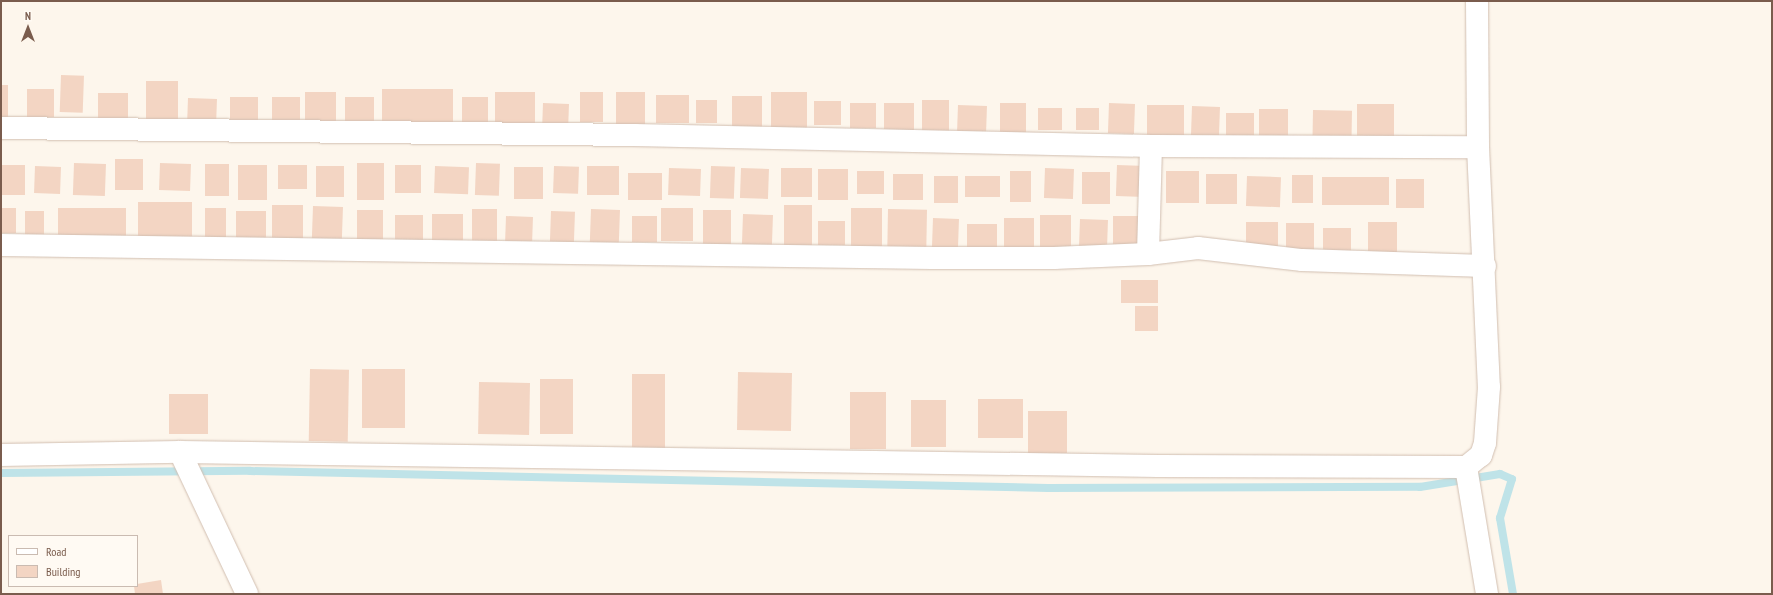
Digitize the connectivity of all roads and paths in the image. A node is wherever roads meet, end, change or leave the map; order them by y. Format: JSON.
{"nodes":[{"id":1,"x":1477,"y":1,"type":"edge"},
{"id":2,"x":1,"y":128,"type":"edge"},
{"id":3,"x":1151,"y":146,"type":"junction"},
{"id":4,"x":1478,"y":147,"type":"junction"},
{"id":5,"x":1,"y":245,"type":"edge"},
{"id":6,"x":1148,"y":254,"type":"junction"},
{"id":7,"x":1485,"y":266,"type":"junction"},
{"id":8,"x":180,"y":452,"type":"junction"},
{"id":9,"x":1,"y":455,"type":"edge"},
{"id":10,"x":1466,"y":467,"type":"junction"},
{"id":11,"x":247,"y":594,"type":"edge"},
{"id":12,"x":1487,"y":594,"type":"edge"}],
"edges":[{"from":1,"to":4,"type":"street"},
{"from":2,"to":3,"type":"street"},
{"from":3,"to":4,"type":"street"},
{"from":3,"to":6,"type":"street"},
{"from":4,"to":7,"type":"street"},
{"from":5,"to":6,"type":"street"},
{"from":6,"to":7,"type":"street"},
{"from":7,"to":10,"type":"street"},
{"from":8,"to":9,"type":"street"},
{"from":8,"to":10,"type":"street"},
{"from":8,"to":11,"type":"street"},
{"from":10,"to":12,"type":"street"}]}
